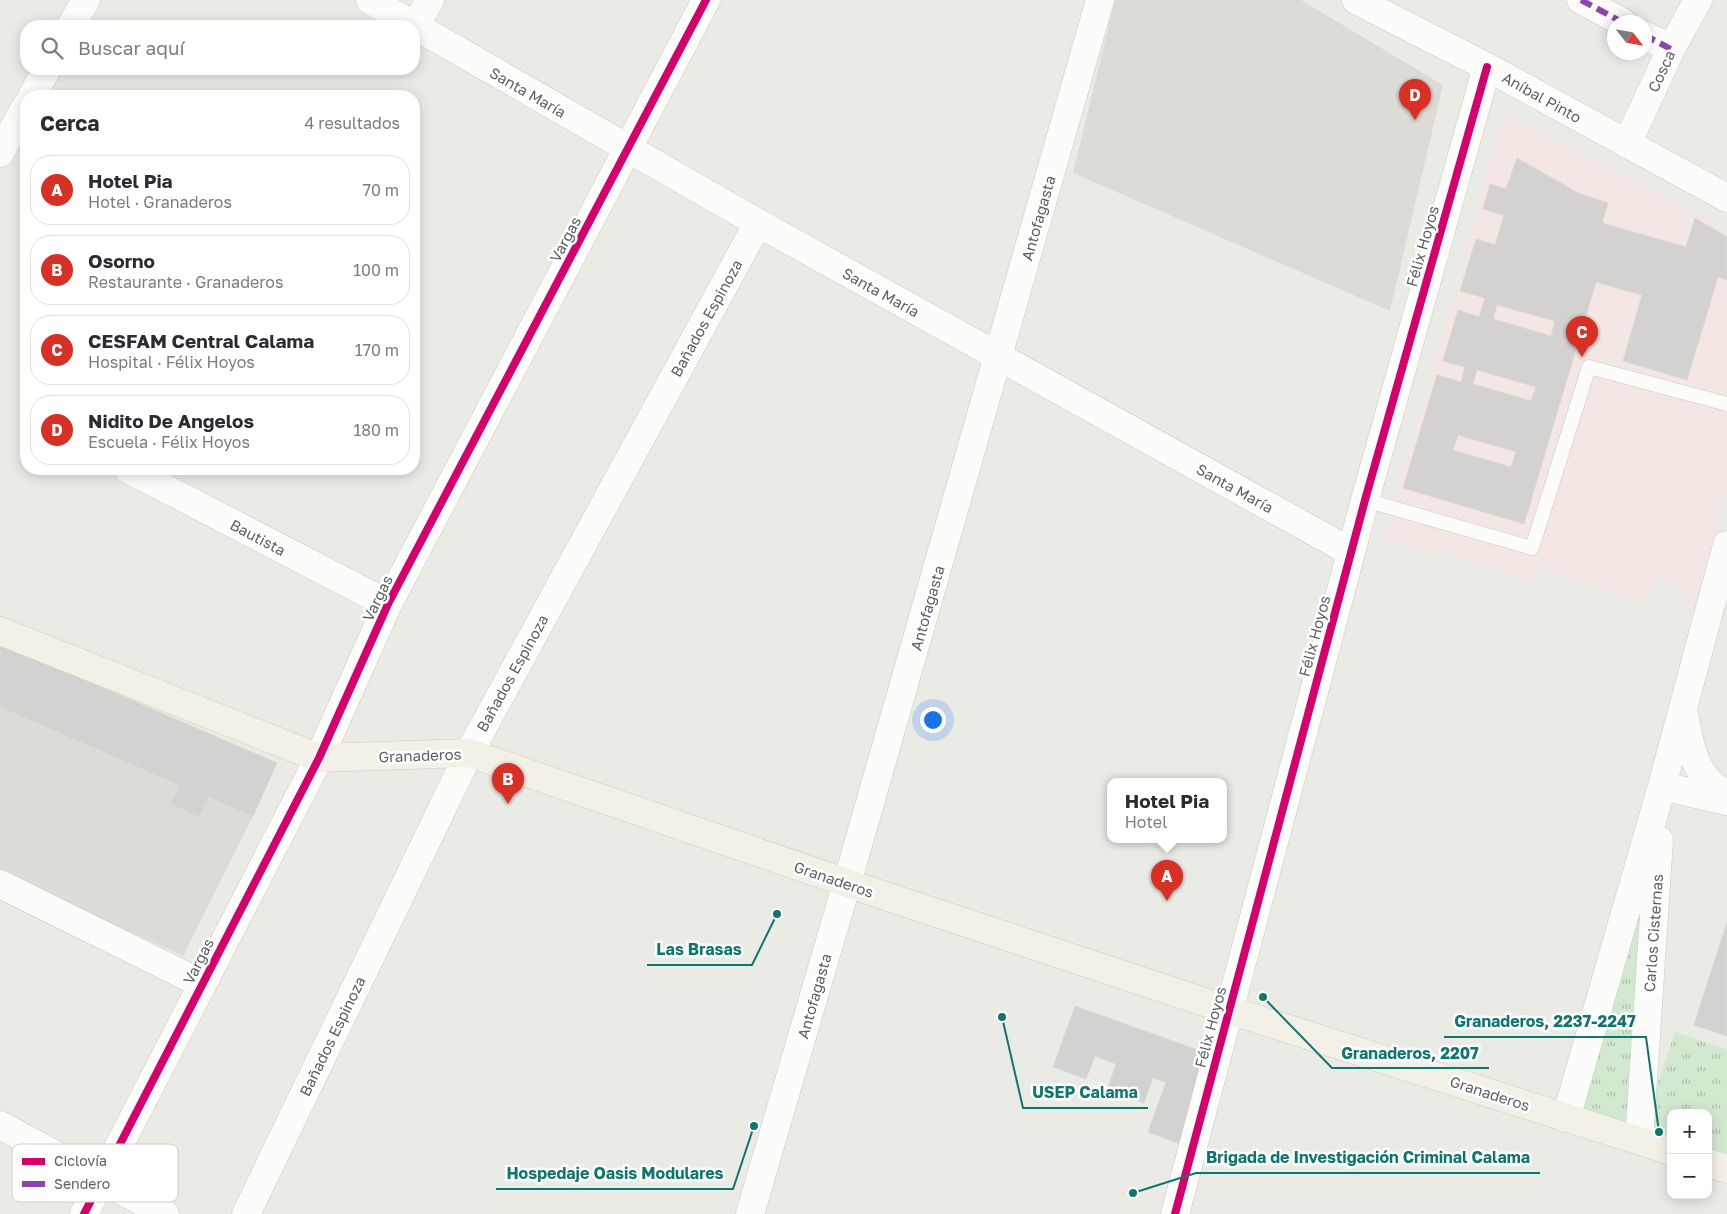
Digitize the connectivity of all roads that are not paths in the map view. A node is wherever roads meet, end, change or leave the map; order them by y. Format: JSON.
{"nodes":[{"id":1,"x":86,"y":0,"type":"edge"},
{"id":2,"x":370,"y":0,"type":"edge"},
{"id":3,"x":430,"y":0,"type":"edge"},
{"id":4,"x":706,"y":0,"type":"edge"},
{"id":5,"x":1100,"y":0,"type":"edge"},
{"id":6,"x":1356,"y":0,"type":"edge"},
{"id":7,"x":1581,"y":0,"type":"edge"},
{"id":8,"x":1698,"y":0,"type":"edge"},
{"id":9,"x":1609,"y":15,"type":"edge"},
{"id":10,"x":74,"y":20,"type":"edge"},
{"id":11,"x":404,"y":20,"type":"edge"},
{"id":12,"x":418,"y":20,"type":"edge"},
{"id":13,"x":420,"y":29,"type":"edge"},
{"id":14,"x":1652,"y":39,"type":"edge"},
{"id":15,"x":1671,"y":50,"type":"junction"},
{"id":16,"x":1487,"y":67,"type":"junction"},
{"id":17,"x":44,"y":75,"type":"edge"},
{"id":18,"x":35,"y":90,"type":"edge"},
{"id":19,"x":20,"y":117,"type":"edge"},
{"id":20,"x":1627,"y":144,"type":"junction"},
{"id":21,"x":628,"y":149,"type":"junction"},
{"id":22,"x":0,"y":153,"type":"edge"},
{"id":23,"x":1727,"y":198,"type":"edge"},
{"id":24,"x":758,"y":223,"type":"junction"},
{"id":25,"x":999,"y":357,"type":"junction"},
{"id":26,"x":1727,"y":404,"type":"edge"},
{"id":27,"x":140,"y":475,"type":"edge"},
{"id":28,"x":1365,"y":500,"type":"junction"},
{"id":29,"x":1727,"y":544,"type":"edge"},
{"id":30,"x":1351,"y":552,"type":"junction"},
{"id":31,"x":388,"y":604,"type":"junction"},
{"id":32,"x":0,"y":631,"type":"edge"},
{"id":33,"x":1683,"y":710,"type":"junction"},
{"id":34,"x":469,"y":753,"type":"junction"},
{"id":35,"x":319,"y":758,"type":"junction"},
{"id":36,"x":1662,"y":786,"type":"junction"},
{"id":37,"x":1727,"y":795,"type":"edge"},
{"id":38,"x":1727,"y":802,"type":"edge"},
{"id":39,"x":847,"y":883,"type":"junction"},
{"id":40,"x":0,"y":884,"type":"edge"},
{"id":41,"x":202,"y":984,"type":"junction"},
{"id":42,"x":1229,"y":1010,"type":"junction"},
{"id":43,"x":1566,"y":1118,"type":"junction"},
{"id":44,"x":0,"y":1125,"type":"edge"},
{"id":45,"x":1639,"y":1140,"type":"junction"},
{"id":46,"x":34,"y":1144,"type":"edge"},
{"id":47,"x":120,"y":1144,"type":"edge"},
{"id":48,"x":1667,"y":1150,"type":"edge"},
{"id":49,"x":1712,"y":1164,"type":"edge"},
{"id":50,"x":1727,"y":1169,"type":"edge"},
{"id":51,"x":90,"y":1202,"type":"edge"},
{"id":52,"x":142,"y":1202,"type":"edge"},
{"id":53,"x":84,"y":1214,"type":"edge"},
{"id":54,"x":165,"y":1214,"type":"edge"},
{"id":55,"x":246,"y":1214,"type":"edge"},
{"id":56,"x":750,"y":1214,"type":"edge"},
{"id":57,"x":1174,"y":1214,"type":"edge"}],
"edges":[{"from":1,"to":10,"type":"street"},
{"from":2,"to":11,"type":"street","name":"Santa María"},
{"from":3,"to":12,"type":"street"},
{"from":4,"to":21,"type":"street","name":"Vargas"},
{"from":5,"to":25,"type":"street","name":"Antofagasta"},
{"from":6,"to":16,"type":"street","name":"Aníbal Pinto"},
{"from":7,"to":9,"type":"street"},
{"from":8,"to":15,"type":"street","name":"Cosca"},
{"from":13,"to":21,"type":"street","name":"Santa María"},
{"from":14,"to":15,"type":"street"},
{"from":15,"to":20,"type":"street","name":"Cosca"},
{"from":16,"to":20,"type":"street","name":"Aníbal Pinto"},
{"from":16,"to":28,"type":"street","name":"Félix Hoyos"},
{"from":17,"to":18,"type":"street"},
{"from":19,"to":22,"type":"street"},
{"from":20,"to":23,"type":"street","name":"Aníbal Pinto"},
{"from":21,"to":24,"type":"street","name":"Santa María"},
{"from":21,"to":31,"type":"street","name":"Vargas"},
{"from":24,"to":25,"type":"street","name":"Santa María"},
{"from":24,"to":34,"type":"street","name":"Bañados Espinoza"},
{"from":25,"to":30,"type":"street","name":"Santa María"},
{"from":25,"to":39,"type":"street","name":"Antofagasta"},
{"from":26,"to":28,"type":"lane"},
{"from":27,"to":31,"type":"street","name":"Bautista"},
{"from":28,"to":30,"type":"street","name":"Félix Hoyos"},
{"from":29,"to":33,"type":"street","name":"Carlos Cisternas"},
{"from":30,"to":42,"type":"street","name":"Félix Hoyos"},
{"from":31,"to":35,"type":"street","name":"Vargas"},
{"from":32,"to":35,"type":"main road","name":"Granaderos"},
{"from":33,"to":36,"type":"street","name":"Carlos Cisternas"},
{"from":33,"to":37,"type":"street"},
{"from":34,"to":35,"type":"main road","name":"Granaderos"},
{"from":34,"to":39,"type":"main road","name":"Granaderos"},
{"from":34,"to":55,"type":"street","name":"Bañados Espinoza"},
{"from":35,"to":41,"type":"street","name":"Vargas"},
{"from":36,"to":38,"type":"street"},
{"from":36,"to":43,"type":"street","name":"Carlos Cisternas"},
{"from":36,"to":45,"type":"street","name":"Carlos Cisternas"},
{"from":39,"to":42,"type":"main road","name":"Granaderos"},
{"from":39,"to":56,"type":"street","name":"Antofagasta"},
{"from":40,"to":41,"type":"street"},
{"from":41,"to":47,"type":"street","name":"Vargas"},
{"from":42,"to":43,"type":"main road","name":"Granaderos"},
{"from":42,"to":57,"type":"street","name":"Félix Hoyos"},
{"from":43,"to":45,"type":"main road","name":"Granaderos"},
{"from":44,"to":46,"type":"street"},
{"from":45,"to":48,"type":"main road","name":"Granaderos"},
{"from":49,"to":50,"type":"main road"},
{"from":51,"to":53,"type":"street","name":"Vargas"},
{"from":52,"to":54,"type":"street"}]}
